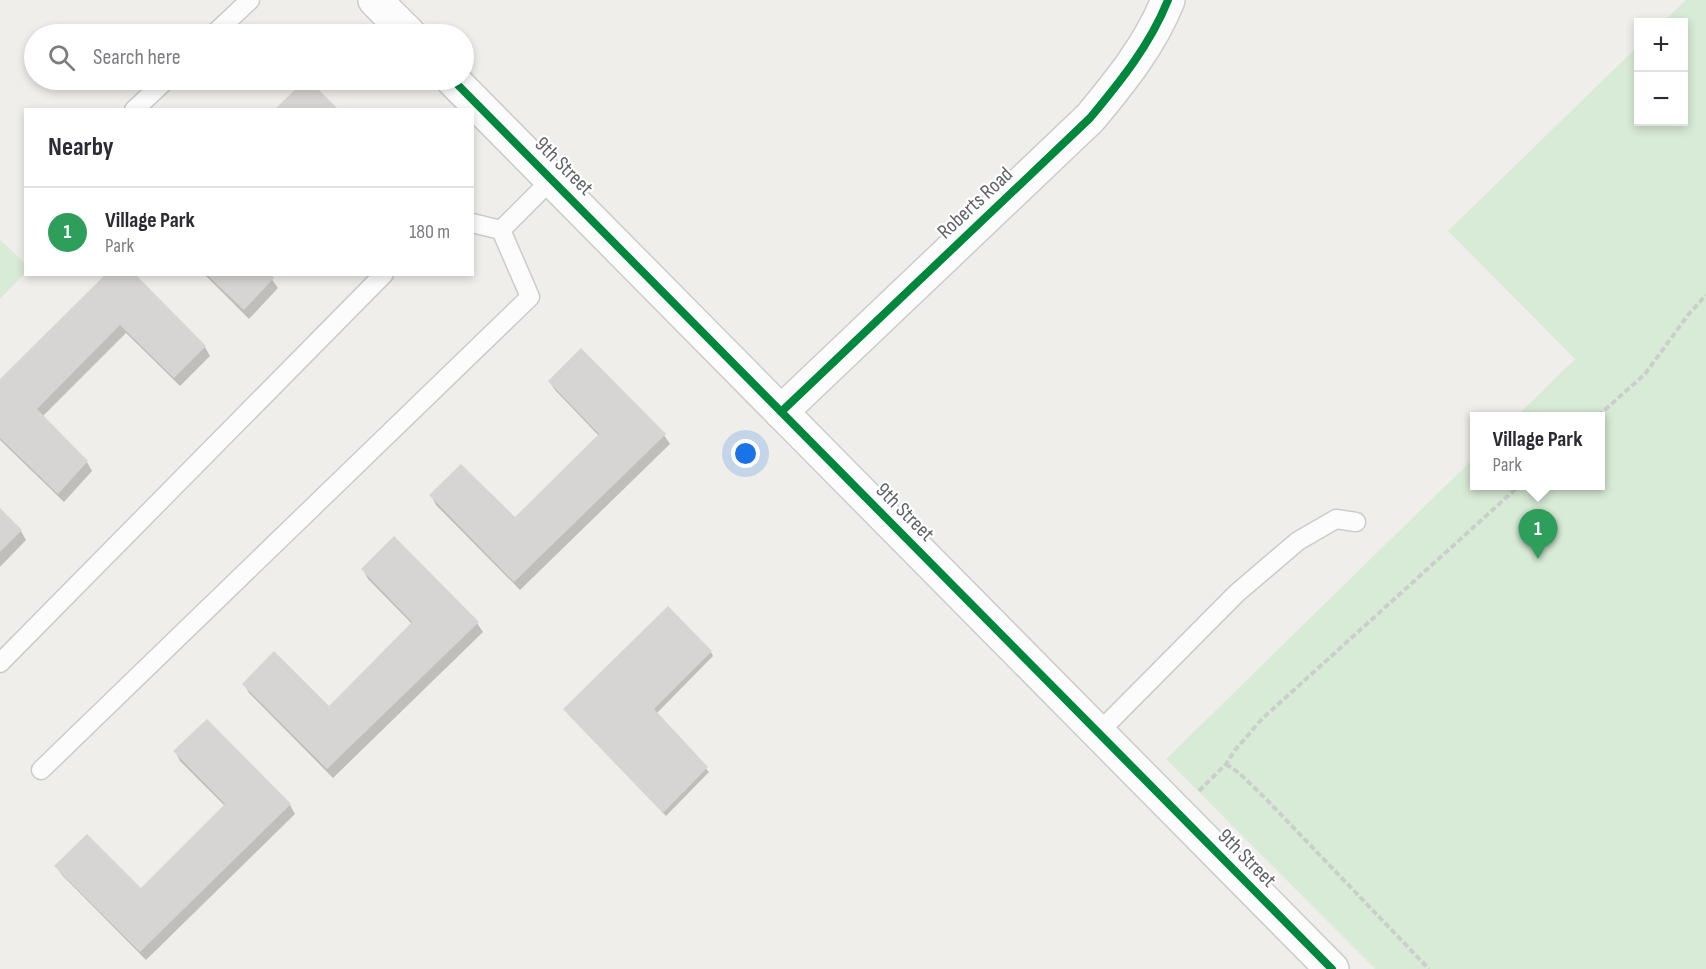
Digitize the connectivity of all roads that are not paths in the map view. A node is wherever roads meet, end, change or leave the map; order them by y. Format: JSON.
{"nodes":[{"id":1,"x":250,"y":0,"type":"edge"},
{"id":2,"x":375,"y":0,"type":"edge"},
{"id":3,"x":1168,"y":0,"type":"edge"},
{"id":4,"x":225,"y":24,"type":"edge"},
{"id":5,"x":399,"y":24,"type":"edge"},
{"id":6,"x":155,"y":90,"type":"edge"},
{"id":7,"x":463,"y":90,"type":"edge"},
{"id":8,"x":136,"y":108,"type":"edge"},
{"id":9,"x":552,"y":180,"type":"junction"},
{"id":10,"x":474,"y":223,"type":"edge"},
{"id":11,"x":501,"y":230,"type":"junction"},
{"id":12,"x":382,"y":276,"type":"edge"},
{"id":13,"x":781,"y":412,"type":"junction"},
{"id":14,"x":1356,"y":522,"type":"dead end"},
{"id":15,"x":0,"y":663,"type":"edge"},
{"id":16,"x":1098,"y":734,"type":"junction"},
{"id":17,"x":41,"y":770,"type":"dead end"},
{"id":18,"x":1332,"y":969,"type":"edge"}],
"edges":[{"from":1,"to":4,"type":"lane"},
{"from":2,"to":5,"type":"street"},
{"from":3,"to":13,"type":"street","name":"Roberts Road"},
{"from":6,"to":8,"type":"lane"},
{"from":7,"to":9,"type":"street","name":"9th Street"},
{"from":9,"to":11,"type":"lane"},
{"from":9,"to":13,"type":"street","name":"9th Street"},
{"from":10,"to":11,"type":"lane"},
{"from":11,"to":17,"type":"lane"},
{"from":12,"to":15,"type":"lane"},
{"from":13,"to":16,"type":"street","name":"9th Street"},
{"from":14,"to":16,"type":"lane"},
{"from":16,"to":18,"type":"street","name":"9th Street"}]}
